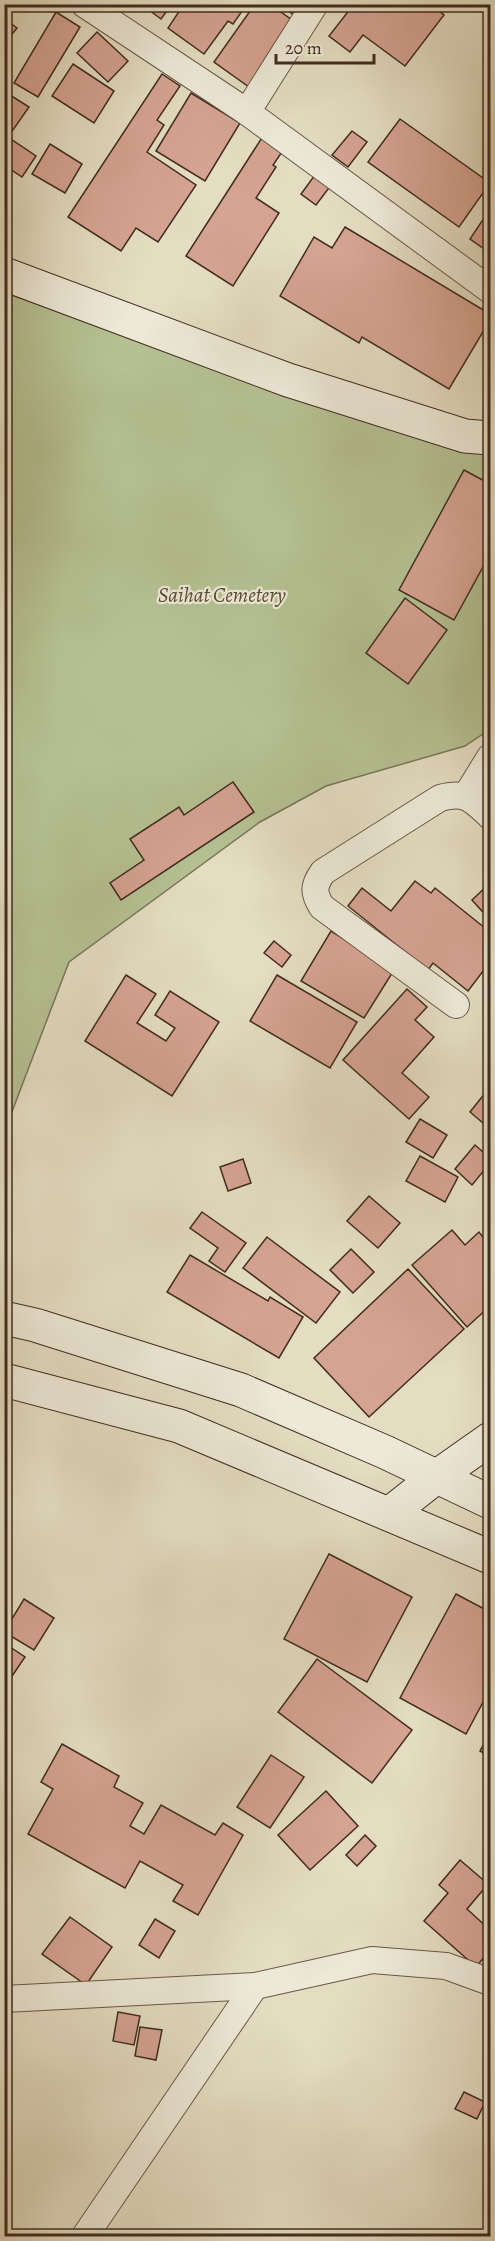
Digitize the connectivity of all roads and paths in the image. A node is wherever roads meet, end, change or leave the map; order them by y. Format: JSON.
{"nodes":[{"id":1,"x":84,"y":4,"type":"edge"},
{"id":2,"x":315,"y":4,"type":"edge"},
{"id":3,"x":247,"y":112,"type":"junction"},
{"id":4,"x":4,"y":274,"type":"edge"},
{"id":5,"x":490,"y":290,"type":"edge"},
{"id":6,"x":490,"y":438,"type":"edge"},
{"id":7,"x":490,"y":757,"type":"edge"},
{"id":8,"x":466,"y":796,"type":"junction"},
{"id":9,"x":490,"y":816,"type":"edge"},
{"id":10,"x":456,"y":1005,"type":"dead end"},
{"id":11,"x":4,"y":1318,"type":"edge"},
{"id":12,"x":4,"y":1380,"type":"edge"},
{"id":13,"x":490,"y":1439,"type":"edge"},
{"id":14,"x":436,"y":1477,"type":"junction"},
{"id":15,"x":490,"y":1502,"type":"edge"},
{"id":16,"x":490,"y":1509,"type":"edge"},
{"id":17,"x":389,"y":1514,"type":"junction"},
{"id":18,"x":457,"y":1542,"type":"junction"},
{"id":19,"x":490,"y":1557,"type":"edge"},
{"id":20,"x":490,"y":1982,"type":"edge"},
{"id":21,"x":255,"y":1986,"type":"junction"},
{"id":22,"x":4,"y":1999,"type":"edge"},
{"id":23,"x":85,"y":2236,"type":"edge"}],
"edges":[{"from":1,"to":3,"type":"street"},
{"from":2,"to":3,"type":"street"},
{"from":3,"to":5,"type":"street"},
{"from":4,"to":6,"type":"street"},
{"from":7,"to":8,"type":"street"},
{"from":8,"to":9,"type":"street"},
{"from":8,"to":10,"type":"street"},
{"from":11,"to":14,"type":"street"},
{"from":12,"to":17,"type":"street"},
{"from":13,"to":14,"type":"street"},
{"from":14,"to":15,"type":"street"},
{"from":14,"to":17,"type":"street"},
{"from":16,"to":18,"type":"street"},
{"from":17,"to":18,"type":"street"},
{"from":18,"to":19,"type":"street"},
{"from":20,"to":21,"type":"street"},
{"from":21,"to":22,"type":"street"},
{"from":21,"to":23,"type":"street"}]}
